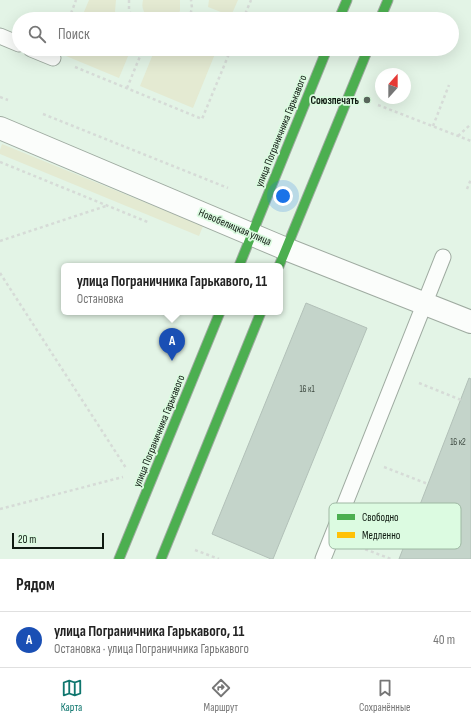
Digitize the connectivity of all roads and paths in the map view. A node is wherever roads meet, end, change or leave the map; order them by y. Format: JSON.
{"nodes":[{"id":1,"x":76,"y":0,"type":"edge"},
{"id":2,"x":129,"y":0,"type":"edge"},
{"id":3,"x":191,"y":0,"type":"edge"},
{"id":4,"x":251,"y":0,"type":"edge"},
{"id":5,"x":347,"y":0,"type":"edge"},
{"id":6,"x":388,"y":0,"type":"edge"},
{"id":7,"x":72,"y":12,"type":"edge"},
{"id":8,"x":130,"y":12,"type":"edge"},
{"id":9,"x":191,"y":12,"type":"edge"},
{"id":10,"x":246,"y":12,"type":"edge"},
{"id":11,"x":342,"y":12,"type":"edge"},
{"id":12,"x":383,"y":12,"type":"edge"},
{"id":13,"x":0,"y":36,"type":"edge"},
{"id":14,"x":12,"y":41,"type":"edge"},
{"id":15,"x":48,"y":56,"type":"edge"},
{"id":16,"x":140,"y":56,"type":"edge"},
{"id":17,"x":228,"y":56,"type":"edge"},
{"id":18,"x":324,"y":56,"type":"edge"},
{"id":19,"x":365,"y":56,"type":"edge"},
{"id":20,"x":53,"y":58,"type":"joint"},
{"id":21,"x":449,"y":85,"type":"dead end"},
{"id":22,"x":127,"y":88,"type":"junction"},
{"id":23,"x":0,"y":97,"type":"edge"},
{"id":24,"x":15,"y":103,"type":"dead end"},
{"id":25,"x":378,"y":105,"type":"dead end"},
{"id":26,"x":37,"y":112,"type":"dead end"},
{"id":27,"x":471,"y":124,"type":"edge"},
{"id":28,"x":433,"y":126,"type":"junction"},
{"id":29,"x":0,"y":128,"type":"edge"},
{"id":30,"x":458,"y":136,"type":"junction"},
{"id":31,"x":471,"y":141,"type":"edge"},
{"id":32,"x":0,"y":162,"type":"edge"},
{"id":33,"x":471,"y":178,"type":"edge"},
{"id":34,"x":228,"y":188,"type":"dead end"},
{"id":35,"x":467,"y":189,"type":"dead end"},
{"id":36,"x":107,"y":206,"type":"junction"},
{"id":37,"x":151,"y":224,"type":"dead end"},
{"id":38,"x":252,"y":234,"type":"junction"},
{"id":39,"x":0,"y":241,"type":"edge"},
{"id":40,"x":443,"y":257,"type":"dead end"},
{"id":41,"x":283,"y":258,"type":"edge"},
{"id":42,"x":240,"y":263,"type":"edge"},
{"id":43,"x":0,"y":273,"type":"edge"},
{"id":44,"x":425,"y":304,"type":"junction"},
{"id":45,"x":219,"y":315,"type":"edge"},
{"id":46,"x":260,"y":315,"type":"edge"},
{"id":47,"x":471,"y":322,"type":"edge"},
{"id":48,"x":396,"y":375,"type":"junction"},
{"id":49,"x":461,"y":400,"type":"dead end"},
{"id":50,"x":362,"y":459,"type":"junction"},
{"id":51,"x":126,"y":468,"type":"dead end"},
{"id":52,"x":130,"y":475,"type":"dead end"},
{"id":53,"x":428,"y":484,"type":"dead end"},
{"id":54,"x":345,"y":503,"type":"edge"},
{"id":55,"x":0,"y":508,"type":"edge"},
{"id":56,"x":329,"y":544,"type":"edge"},
{"id":57,"x":364,"y":549,"type":"edge"},
{"id":58,"x":195,"y":550,"type":"dead end"},
{"id":59,"x":119,"y":559,"type":"edge"},
{"id":60,"x":161,"y":559,"type":"edge"},
{"id":61,"x":219,"y":559,"type":"edge"},
{"id":62,"x":323,"y":559,"type":"edge"},
{"id":63,"x":391,"y":559,"type":"edge"}],
"edges":[{"from":1,"to":7,"type":"path"},
{"from":2,"to":8,"type":"path"},
{"from":3,"to":9,"type":"path"},
{"from":4,"to":10,"type":"path"},
{"from":5,"to":11,"type":"street"},
{"from":6,"to":12,"type":"street"},
{"from":13,"to":14,"type":"lane"},
{"from":15,"to":20,"type":"lane"},
{"from":16,"to":22,"type":"path"},
{"from":17,"to":22,"type":"path"},
{"from":18,"to":38,"type":"street","name":"улица Пограничника Гарькавого"},
{"from":19,"to":41,"type":"street"},
{"from":20,"to":22,"type":"path"},
{"from":21,"to":28,"type":"path"},
{"from":23,"to":24,"type":"path"},
{"from":25,"to":28,"type":"path"},
{"from":26,"to":34,"type":"path"},
{"from":27,"to":30,"type":"path"},
{"from":28,"to":30,"type":"path"},
{"from":29,"to":38,"type":"street","name":"Новобелицкая улица"},
{"from":30,"to":31,"type":"path"},
{"from":32,"to":36,"type":"path"},
{"from":33,"to":35,"type":"path"},
{"from":36,"to":37,"type":"path"},
{"from":36,"to":39,"type":"path"},
{"from":38,"to":41,"type":"street","name":"Новобелицкая улица"},
{"from":38,"to":42,"type":"street","name":"улица Пограничника Гарькавого"},
{"from":40,"to":44,"type":"lane"},
{"from":41,"to":44,"type":"street","name":"Новобелицкая улица"},
{"from":43,"to":51,"type":"path"},
{"from":44,"to":47,"type":"street","name":"Новобелицкая улица"},
{"from":44,"to":48,"type":"lane"},
{"from":45,"to":59,"type":"street","name":"улица Пограничника Гарькавого"},
{"from":46,"to":60,"type":"street"},
{"from":48,"to":49,"type":"path"},
{"from":48,"to":50,"type":"lane"},
{"from":50,"to":53,"type":"path"},
{"from":50,"to":54,"type":"lane"},
{"from":52,"to":55,"type":"path"},
{"from":56,"to":62,"type":"lane"},
{"from":57,"to":63,"type":"path"},
{"from":58,"to":61,"type":"path"}]}
